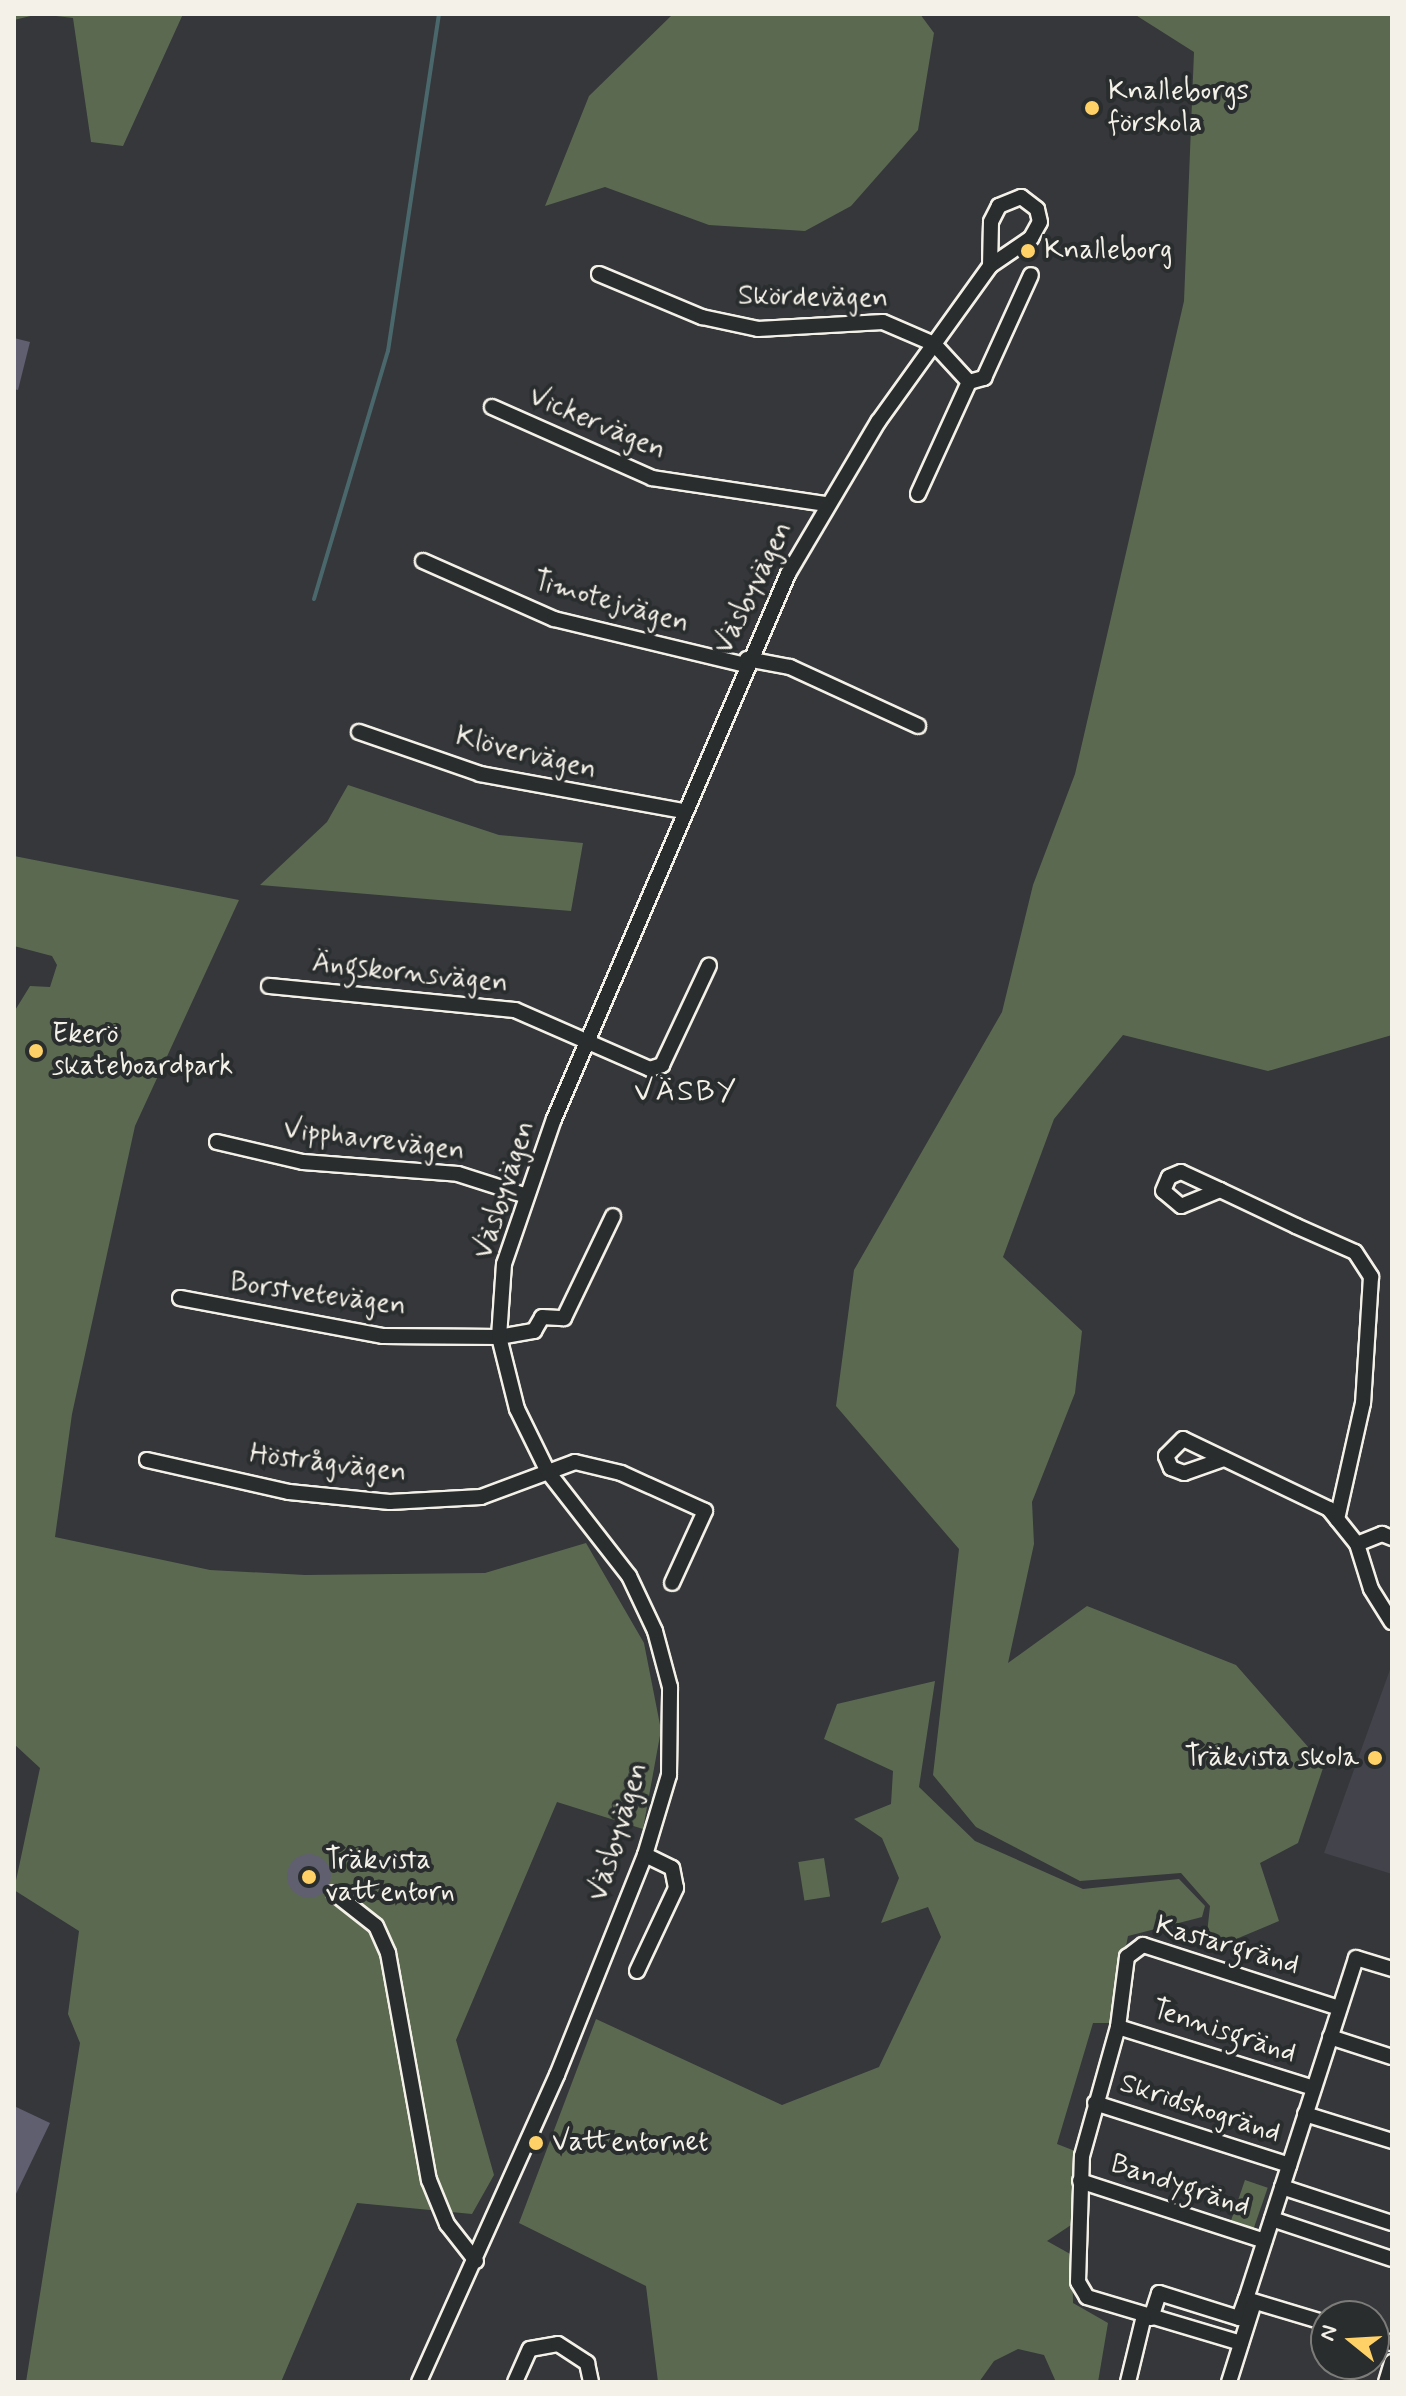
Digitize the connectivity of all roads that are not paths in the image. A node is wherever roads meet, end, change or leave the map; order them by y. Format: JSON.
{"nodes":[{"id":1,"x":990,"y":266,"type":"junction"},
{"id":2,"x":599,"y":274,"type":"dead end"},
{"id":3,"x":1031,"y":275,"type":"dead end"},
{"id":4,"x":934,"y":344,"type":"junction"},
{"id":5,"x":969,"y":382,"type":"junction"},
{"id":6,"x":492,"y":407,"type":"dead end"},
{"id":7,"x":918,"y":494,"type":"dead end"},
{"id":8,"x":826,"y":504,"type":"junction"},
{"id":9,"x":423,"y":561,"type":"dead end"},
{"id":10,"x":746,"y":662,"type":"junction"},
{"id":11,"x":918,"y":726,"type":"dead end"},
{"id":12,"x":359,"y":732,"type":"dead end"},
{"id":13,"x":684,"y":811,"type":"junction"},
{"id":14,"x":709,"y":965,"type":"dead end"},
{"id":15,"x":269,"y":986,"type":"dead end"},
{"id":16,"x":588,"y":1041,"type":"junction"},
{"id":17,"x":217,"y":1142,"type":"dead end"},
{"id":18,"x":1220,"y":1190,"type":"dead end"},
{"id":19,"x":524,"y":1195,"type":"junction"},
{"id":20,"x":613,"y":1216,"type":"dead end"},
{"id":21,"x":180,"y":1298,"type":"dead end"},
{"id":22,"x":499,"y":1337,"type":"junction"},
{"id":23,"x":1224,"y":1459,"type":"dead end"},
{"id":24,"x":147,"y":1460,"type":"dead end"},
{"id":25,"x":548,"y":1472,"type":"junction"},
{"id":26,"x":1337,"y":1519,"type":"junction"},
{"id":27,"x":1392,"y":1538,"type":"edge"},
{"id":28,"x":1357,"y":1544,"type":"junction"},
{"id":29,"x":672,"y":1583,"type":"dead end"},
{"id":30,"x":1392,"y":1622,"type":"edge"},
{"id":31,"x":645,"y":1855,"type":"junction"},
{"id":32,"x":334,"y":1893,"type":"dead end"},
{"id":33,"x":1392,"y":1969,"type":"edge"},
{"id":34,"x":637,"y":1971,"type":"dead end"},
{"id":35,"x":1339,"y":2008,"type":"junction"},
{"id":36,"x":1118,"y":2027,"type":"junction"},
{"id":37,"x":1330,"y":2037,"type":"junction"},
{"id":38,"x":1392,"y":2057,"type":"edge"},
{"id":39,"x":1314,"y":2088,"type":"junction"},
{"id":40,"x":1095,"y":2103,"type":"junction"},
{"id":41,"x":1305,"y":2114,"type":"junction"},
{"id":42,"x":1392,"y":2141,"type":"edge"},
{"id":43,"x":1289,"y":2165,"type":"junction"},
{"id":44,"x":1080,"y":2181,"type":"junction"},
{"id":45,"x":1282,"y":2187,"type":"junction"},
{"id":46,"x":1272,"y":2219,"type":"junction"},
{"id":47,"x":1392,"y":2223,"type":"edge"},
{"id":48,"x":1265,"y":2241,"type":"junction"},
{"id":49,"x":1392,"y":2259,"type":"edge"},
{"id":50,"x":476,"y":2261,"type":"junction"},
{"id":51,"x":1250,"y":2300,"type":"junction"},
{"id":52,"x":1147,"y":2317,"type":"junction"},
{"id":53,"x":1310,"y":2318,"type":"edge"},
{"id":54,"x":1241,"y":2343,"type":"junction"},
{"id":55,"x":1392,"y":2362,"type":"edge"},
{"id":56,"x":419,"y":2382,"type":"edge"},
{"id":57,"x":515,"y":2382,"type":"edge"},
{"id":58,"x":591,"y":2382,"type":"edge"},
{"id":59,"x":1128,"y":2382,"type":"edge"},
{"id":60,"x":1229,"y":2382,"type":"edge"},
{"id":61,"x":1386,"y":2382,"type":"edge"}],
"edges":[{"from":1,"to":1,"type":"street","name":"Väsbyvägen"},
{"from":1,"to":4,"type":"street","name":"Väsbyvägen"},
{"from":2,"to":4,"type":"street","name":"Skördevägen"},
{"from":3,"to":5,"type":"street"},
{"from":4,"to":5,"type":"street"},
{"from":4,"to":8,"type":"street","name":"Väsbyvägen"},
{"from":5,"to":7,"type":"street"},
{"from":6,"to":8,"type":"street","name":"Vickervägen"},
{"from":8,"to":10,"type":"street","name":"Väsbyvägen"},
{"from":9,"to":10,"type":"street","name":"Timotejvägen"},
{"from":10,"to":11,"type":"street","name":"Timotejvägen"},
{"from":10,"to":13,"type":"street","name":"Väsbyvägen"},
{"from":12,"to":13,"type":"street","name":"Klövervägen"},
{"from":13,"to":16,"type":"street","name":"Väsbyvägen"},
{"from":14,"to":16,"type":"street","name":"Ängskornsvägen"},
{"from":15,"to":16,"type":"street","name":"Ängskornsvägen"},
{"from":16,"to":19,"type":"street","name":"Väsbyvägen"},
{"from":17,"to":19,"type":"street","name":"Vipphavrevägen"},
{"from":18,"to":26,"type":"street"},
{"from":19,"to":22,"type":"street","name":"Väsbyvägen"},
{"from":20,"to":22,"type":"street","name":"Borstvetevägen"},
{"from":21,"to":22,"type":"street","name":"Borstvetevägen"},
{"from":22,"to":25,"type":"street","name":"Väsbyvägen"},
{"from":23,"to":26,"type":"street"},
{"from":24,"to":25,"type":"street","name":"Höstrågvägen"},
{"from":25,"to":29,"type":"street","name":"Höstrågvägen"},
{"from":25,"to":31,"type":"street","name":"Väsbyvägen"},
{"from":26,"to":28,"type":"street"},
{"from":27,"to":28,"type":"street"},
{"from":28,"to":30,"type":"street"},
{"from":31,"to":34,"type":"street"},
{"from":31,"to":50,"type":"street","name":"Väsbyvägen"},
{"from":32,"to":50,"type":"street"},
{"from":33,"to":35,"type":"street"},
{"from":35,"to":36,"type":"street","name":"Kastargränd"},
{"from":35,"to":37,"type":"street"},
{"from":36,"to":39,"type":"street","name":"Tennisgränd"},
{"from":36,"to":40,"type":"street","name":"Kastargränd"},
{"from":37,"to":38,"type":"street"},
{"from":37,"to":39,"type":"street"},
{"from":39,"to":41,"type":"street"},
{"from":40,"to":43,"type":"street","name":"Skridskogränd"},
{"from":40,"to":44,"type":"street","name":"Kastargränd"},
{"from":41,"to":42,"type":"street"},
{"from":41,"to":43,"type":"street"},
{"from":43,"to":45,"type":"street"},
{"from":44,"to":48,"type":"street","name":"Bandygränd"},
{"from":44,"to":52,"type":"street","name":"Kastargränd"},
{"from":45,"to":46,"type":"street"},
{"from":45,"to":47,"type":"street","name":"Bandygränd"},
{"from":46,"to":48,"type":"street"},
{"from":46,"to":49,"type":"street","name":"Bandygränd"},
{"from":48,"to":51,"type":"street"},
{"from":50,"to":56,"type":"street","name":"Väsbyvägen"},
{"from":51,"to":52,"type":"street"},
{"from":51,"to":53,"type":"street"},
{"from":51,"to":54,"type":"street"},
{"from":52,"to":54,"type":"street"},
{"from":52,"to":59,"type":"street"},
{"from":54,"to":60,"type":"street"},
{"from":55,"to":61,"type":"street"},
{"from":57,"to":58,"type":"street"}]}
